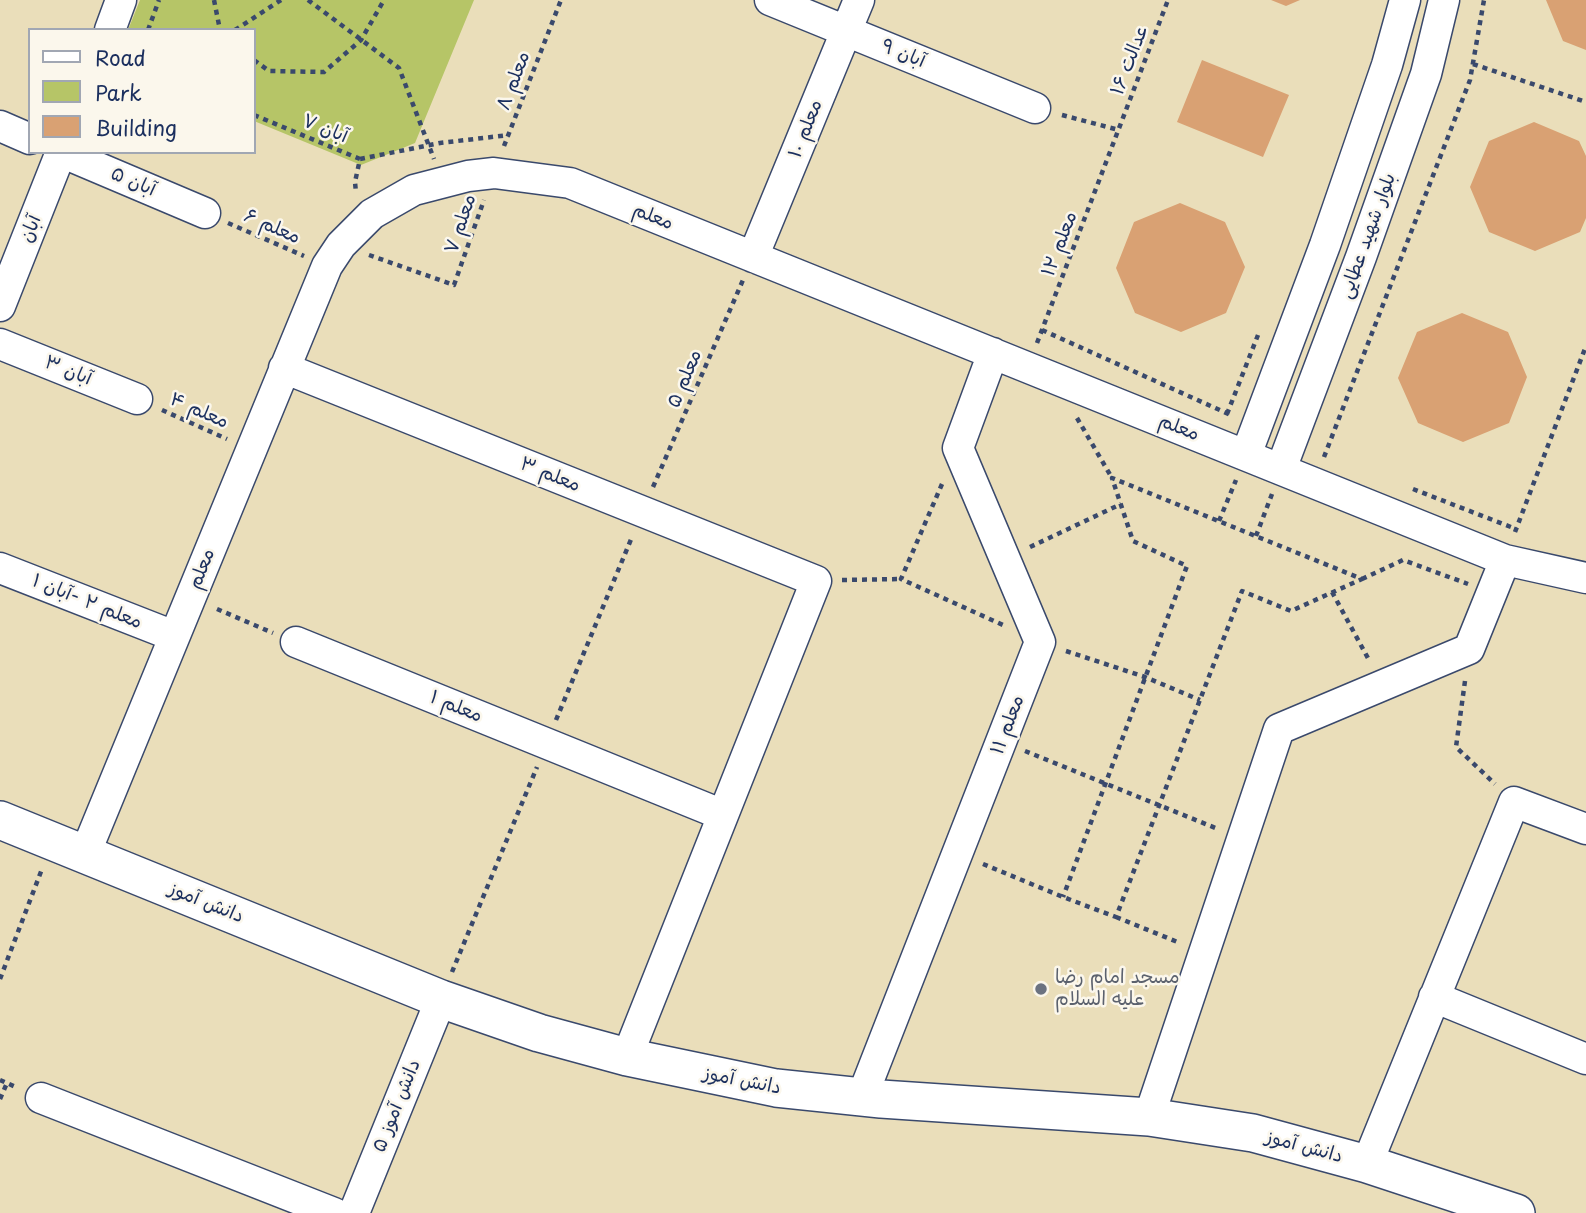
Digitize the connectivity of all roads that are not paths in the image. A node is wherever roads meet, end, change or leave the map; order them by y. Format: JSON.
{"nodes":[{"id":1,"x":121,"y":0,"type":"edge"},
{"id":2,"x":770,"y":0,"type":"edge"},
{"id":3,"x":859,"y":0,"type":"edge"},
{"id":4,"x":1405,"y":0,"type":"edge"},
{"id":5,"x":1444,"y":0,"type":"edge"},
{"id":6,"x":111,"y":28,"type":"edge"},
{"id":7,"x":846,"y":31,"type":"junction"},
{"id":8,"x":1035,"y":108,"type":"road end"},
{"id":9,"x":0,"y":126,"type":"edge"},
{"id":10,"x":28,"y":138,"type":"edge"},
{"id":11,"x":60,"y":154,"type":"edge"},
{"id":12,"x":66,"y":154,"type":"edge"},
{"id":13,"x":205,"y":213,"type":"road end"},
{"id":14,"x":753,"y":257,"type":"junction"},
{"id":15,"x":0,"y":306,"type":"edge"},
{"id":16,"x":0,"y":344,"type":"edge"},
{"id":17,"x":993,"y":354,"type":"junction"},
{"id":18,"x":284,"y":368,"type":"junction"},
{"id":19,"x":136,"y":399,"type":"road end"},
{"id":20,"x":1247,"y":455,"type":"junction"},
{"id":21,"x":1281,"y":469,"type":"junction"},
{"id":22,"x":1505,"y":560,"type":"junction"},
{"id":23,"x":0,"y":568,"type":"edge"},
{"id":24,"x":1586,"y":578,"type":"edge"},
{"id":25,"x":174,"y":636,"type":"junction"},
{"id":26,"x":296,"y":642,"type":"road end"},
{"id":27,"x":723,"y":815,"type":"junction"},
{"id":28,"x":0,"y":820,"type":"edge"},
{"id":29,"x":1586,"y":829,"type":"edge"},
{"id":30,"x":69,"y":848,"type":"junction"},
{"id":31,"x":1434,"y":997,"type":"junction"},
{"id":32,"x":441,"y":999,"type":"junction"},
{"id":33,"x":627,"y":1057,"type":"junction"},
{"id":34,"x":1586,"y":1059,"type":"edge"},
{"id":35,"x":862,"y":1097,"type":"junction"},
{"id":36,"x":41,"y":1098,"type":"dead end"},
{"id":37,"x":1149,"y":1117,"type":"junction"},
{"id":38,"x":1367,"y":1164,"type":"junction"},
{"id":39,"x":334,"y":1213,"type":"edge"},
{"id":40,"x":354,"y":1213,"type":"edge"},
{"id":41,"x":1516,"y":1213,"type":"edge"}],
"edges":[{"from":1,"to":6,"type":"street"},
{"from":2,"to":7,"type":"street","name":"آبان ۹"},
{"from":3,"to":7,"type":"street","name":"معلم ۱۰"},
{"from":4,"to":20,"type":"street","name":"بلوار شهید عطایی"},
{"from":5,"to":21,"type":"street","name":"بلوار شهید عطایی"},
{"from":7,"to":8,"type":"street","name":"آبان ۹"},
{"from":7,"to":14,"type":"street","name":"معلم ۱۰"},
{"from":9,"to":10,"type":"street"},
{"from":11,"to":15,"type":"street","name":"آبان"},
{"from":12,"to":13,"type":"street","name":"آبان ۵"},
{"from":14,"to":17,"type":"street","name":"معلم"},
{"from":14,"to":18,"type":"street","name":"معلم"},
{"from":16,"to":19,"type":"street","name":"آبان ۳"},
{"from":17,"to":20,"type":"street","name":"معلم"},
{"from":17,"to":35,"type":"street","name":"معلم ۱۱"},
{"from":18,"to":25,"type":"street","name":"معلم"},
{"from":18,"to":27,"type":"street","name":"معلم ۳"},
{"from":20,"to":21,"type":"street","name":"معلم"},
{"from":21,"to":22,"type":"street","name":"معلم"},
{"from":22,"to":24,"type":"street","name":"معلم"},
{"from":22,"to":37,"type":"street"},
{"from":23,"to":25,"type":"street","name":"معلم ۲ -آبان ۱"},
{"from":25,"to":30,"type":"street","name":"معلم"},
{"from":26,"to":27,"type":"street","name":"معلم ۱"},
{"from":27,"to":33,"type":"street"},
{"from":28,"to":30,"type":"street","name":"دانش آموز"},
{"from":29,"to":31,"type":"street"},
{"from":30,"to":32,"type":"street","name":"دانش آموز"},
{"from":31,"to":34,"type":"street"},
{"from":31,"to":38,"type":"street"},
{"from":32,"to":33,"type":"street","name":"دانش آموز"},
{"from":32,"to":40,"type":"street","name":"دانش آموز ۵"},
{"from":33,"to":35,"type":"street","name":"دانش آموز"},
{"from":35,"to":37,"type":"street","name":"دانش آموز"},
{"from":36,"to":39,"type":"street"},
{"from":37,"to":38,"type":"street","name":"دانش آموز"},
{"from":38,"to":41,"type":"street","name":"دانش آموز"}]}
